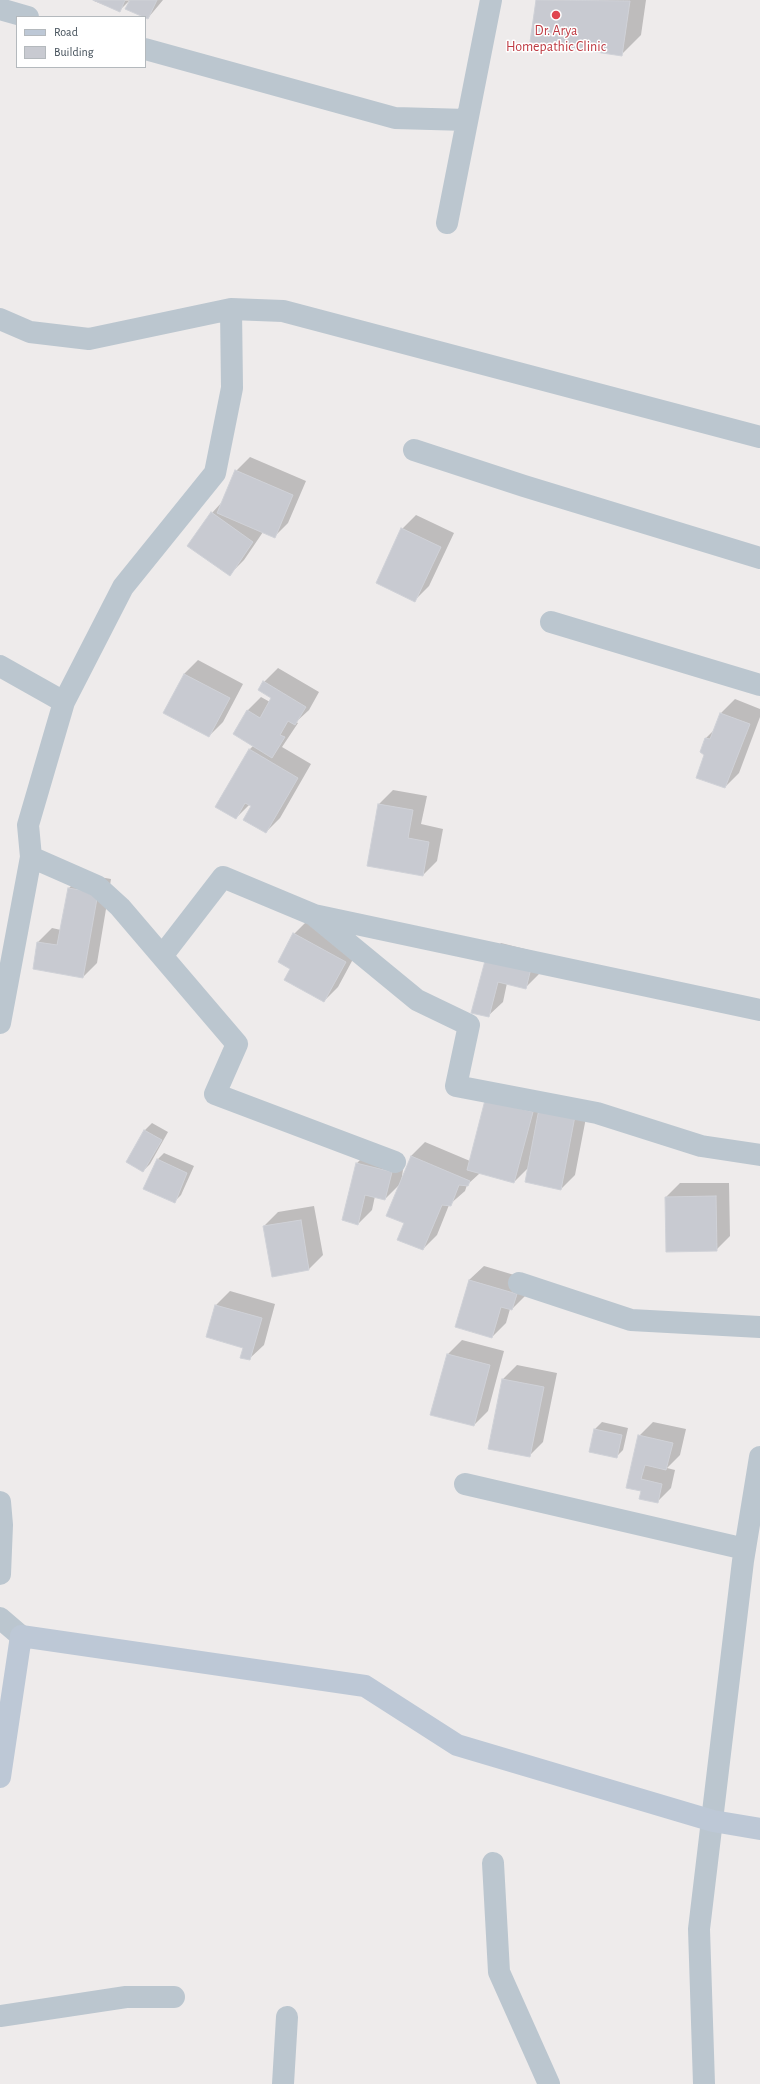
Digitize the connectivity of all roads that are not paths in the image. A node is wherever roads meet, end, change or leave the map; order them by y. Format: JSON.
{"nodes":[{"id":1,"x":491,"y":0,"type":"edge"},
{"id":2,"x":0,"y":9,"type":"edge"},
{"id":3,"x":24,"y":16,"type":"edge"},
{"id":4,"x":146,"y":49,"type":"edge"},
{"id":5,"x":468,"y":120,"type":"junction"},
{"id":6,"x":447,"y":223,"type":"dead end"},
{"id":7,"x":231,"y":309,"type":"junction"},
{"id":8,"x":0,"y":319,"type":"edge"},
{"id":9,"x":760,"y":437,"type":"edge"},
{"id":10,"x":414,"y":450,"type":"dead end"},
{"id":11,"x":760,"y":558,"type":"edge"},
{"id":12,"x":551,"y":622,"type":"dead end"},
{"id":13,"x":0,"y":666,"type":"edge"},
{"id":14,"x":760,"y":685,"type":"edge"},
{"id":15,"x":64,"y":702,"type":"junction"},
{"id":16,"x":31,"y":857,"type":"junction"},
{"id":17,"x":314,"y":915,"type":"junction"},
{"id":18,"x":162,"y":956,"type":"junction"},
{"id":19,"x":760,"y":1010,"type":"edge"},
{"id":20,"x":0,"y":1023,"type":"edge"},
{"id":21,"x":760,"y":1156,"type":"edge"},
{"id":22,"x":394,"y":1162,"type":"dead end"},
{"id":23,"x":519,"y":1283,"type":"dead end"},
{"id":24,"x":760,"y":1327,"type":"edge"},
{"id":25,"x":760,"y":1457,"type":"edge"},
{"id":26,"x":465,"y":1484,"type":"dead end"},
{"id":27,"x":0,"y":1502,"type":"edge"},
{"id":28,"x":745,"y":1549,"type":"junction"},
{"id":29,"x":0,"y":1574,"type":"edge"},
{"id":30,"x":0,"y":1618,"type":"edge"},
{"id":31,"x":10,"y":1636,"type":"edge"},
{"id":32,"x":0,"y":1777,"type":"edge"},
{"id":33,"x":713,"y":1821,"type":"junction"},
{"id":34,"x":760,"y":1829,"type":"edge"},
{"id":35,"x":493,"y":1863,"type":"dead end"},
{"id":36,"x":174,"y":1997,"type":"dead end"},
{"id":37,"x":0,"y":2016,"type":"edge"},
{"id":38,"x":287,"y":2017,"type":"dead end"},
{"id":39,"x":283,"y":2084,"type":"edge"},
{"id":40,"x":549,"y":2084,"type":"edge"},
{"id":41,"x":704,"y":2084,"type":"edge"}],
"edges":[{"from":1,"to":5,"type":"street"},
{"from":2,"to":3,"type":"street"},
{"from":4,"to":5,"type":"street"},
{"from":5,"to":6,"type":"street"},
{"from":7,"to":8,"type":"street"},
{"from":7,"to":9,"type":"street"},
{"from":7,"to":15,"type":"street"},
{"from":10,"to":11,"type":"street"},
{"from":12,"to":14,"type":"street"},
{"from":13,"to":15,"type":"street"},
{"from":15,"to":16,"type":"street"},
{"from":16,"to":18,"type":"street"},
{"from":16,"to":20,"type":"street"},
{"from":17,"to":18,"type":"street"},
{"from":17,"to":19,"type":"street"},
{"from":17,"to":21,"type":"street"},
{"from":18,"to":22,"type":"street"},
{"from":23,"to":24,"type":"street"},
{"from":25,"to":28,"type":"street"},
{"from":26,"to":28,"type":"street"},
{"from":27,"to":29,"type":"street"},
{"from":28,"to":33,"type":"street"},
{"from":30,"to":31,"type":"street"},
{"from":31,"to":32,"type":"street"},
{"from":31,"to":33,"type":"street"},
{"from":33,"to":34,"type":"street"},
{"from":33,"to":41,"type":"street"},
{"from":35,"to":40,"type":"street"},
{"from":36,"to":37,"type":"street"},
{"from":38,"to":39,"type":"street"}]}
